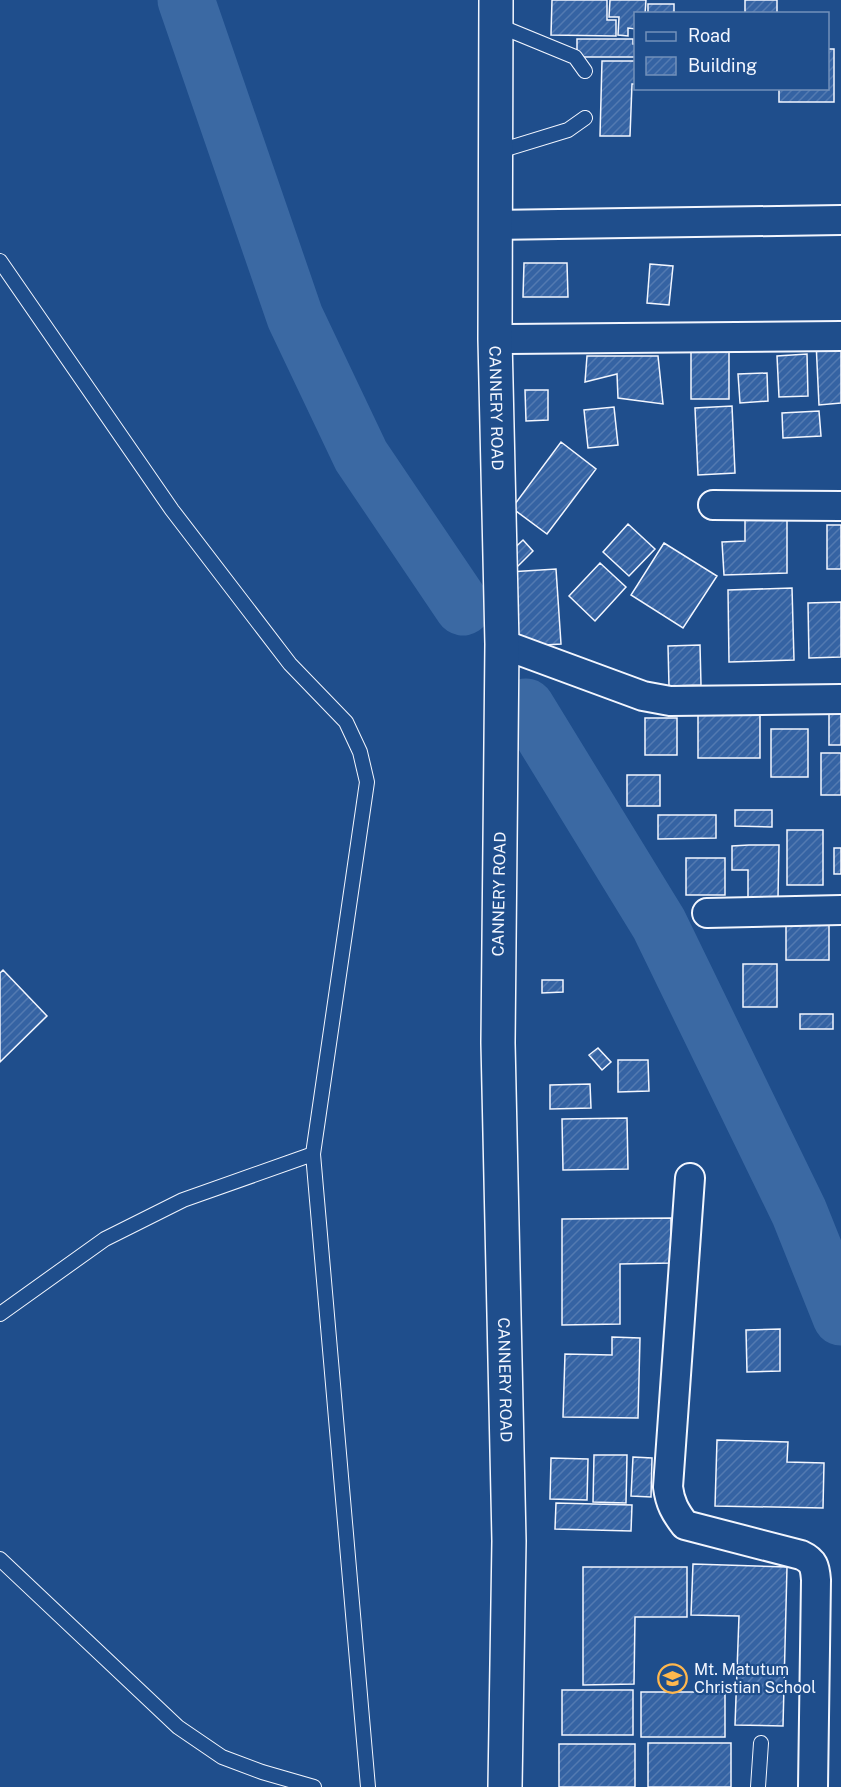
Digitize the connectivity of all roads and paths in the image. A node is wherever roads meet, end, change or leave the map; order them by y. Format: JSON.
{"nodes":[{"id":1,"x":496,"y":12,"type":"edge"},
{"id":2,"x":585,"y":71,"type":"dead end"},
{"id":3,"x":585,"y":117,"type":"dead end"},
{"id":4,"x":495,"y":153,"type":"junction"},
{"id":5,"x":841,"y":220,"type":"edge"},
{"id":6,"x":495,"y":225,"type":"junction"},
{"id":7,"x":0,"y":261,"type":"edge"},
{"id":8,"x":841,"y":336,"type":"edge"},
{"id":9,"x":495,"y":339,"type":"junction"},
{"id":10,"x":713,"y":505,"type":"dead end"},
{"id":11,"x":841,"y":506,"type":"edge"},
{"id":12,"x":502,"y":644,"type":"junction"},
{"id":13,"x":841,"y":699,"type":"edge"},
{"id":14,"x":841,"y":910,"type":"edge"},
{"id":15,"x":707,"y":913,"type":"dead end"},
{"id":16,"x":313,"y":1154,"type":"junction"},
{"id":17,"x":690,"y":1178,"type":"dead end"},
{"id":18,"x":0,"y":1314,"type":"edge"},
{"id":19,"x":0,"y":1559,"type":"edge"},
{"id":20,"x":761,"y":1743,"type":"dead end"},
{"id":21,"x":314,"y":1787,"type":"edge"},
{"id":22,"x":368,"y":1787,"type":"edge"},
{"id":23,"x":505,"y":1787,"type":"edge"},
{"id":24,"x":758,"y":1787,"type":"edge"},
{"id":25,"x":813,"y":1787,"type":"edge"}],
"edges":[{"from":1,"to":2,"type":"lane"},
{"from":1,"to":4,"type":"main road","name":"CANNERY ROAD"},
{"from":3,"to":4,"type":"lane"},
{"from":4,"to":6,"type":"main road","name":"CANNERY ROAD"},
{"from":5,"to":6,"type":"street"},
{"from":6,"to":9,"type":"main road","name":"CANNERY ROAD"},
{"from":7,"to":16,"type":"lane"},
{"from":8,"to":9,"type":"street"},
{"from":9,"to":12,"type":"main road","name":"CANNERY ROAD"},
{"from":10,"to":11,"type":"street"},
{"from":12,"to":13,"type":"street"},
{"from":12,"to":23,"type":"main road","name":"CANNERY ROAD"},
{"from":14,"to":15,"type":"street"},
{"from":16,"to":18,"type":"lane"},
{"from":16,"to":22,"type":"lane"},
{"from":17,"to":25,"type":"street"},
{"from":19,"to":21,"type":"lane"},
{"from":20,"to":24,"type":"lane"}]}
